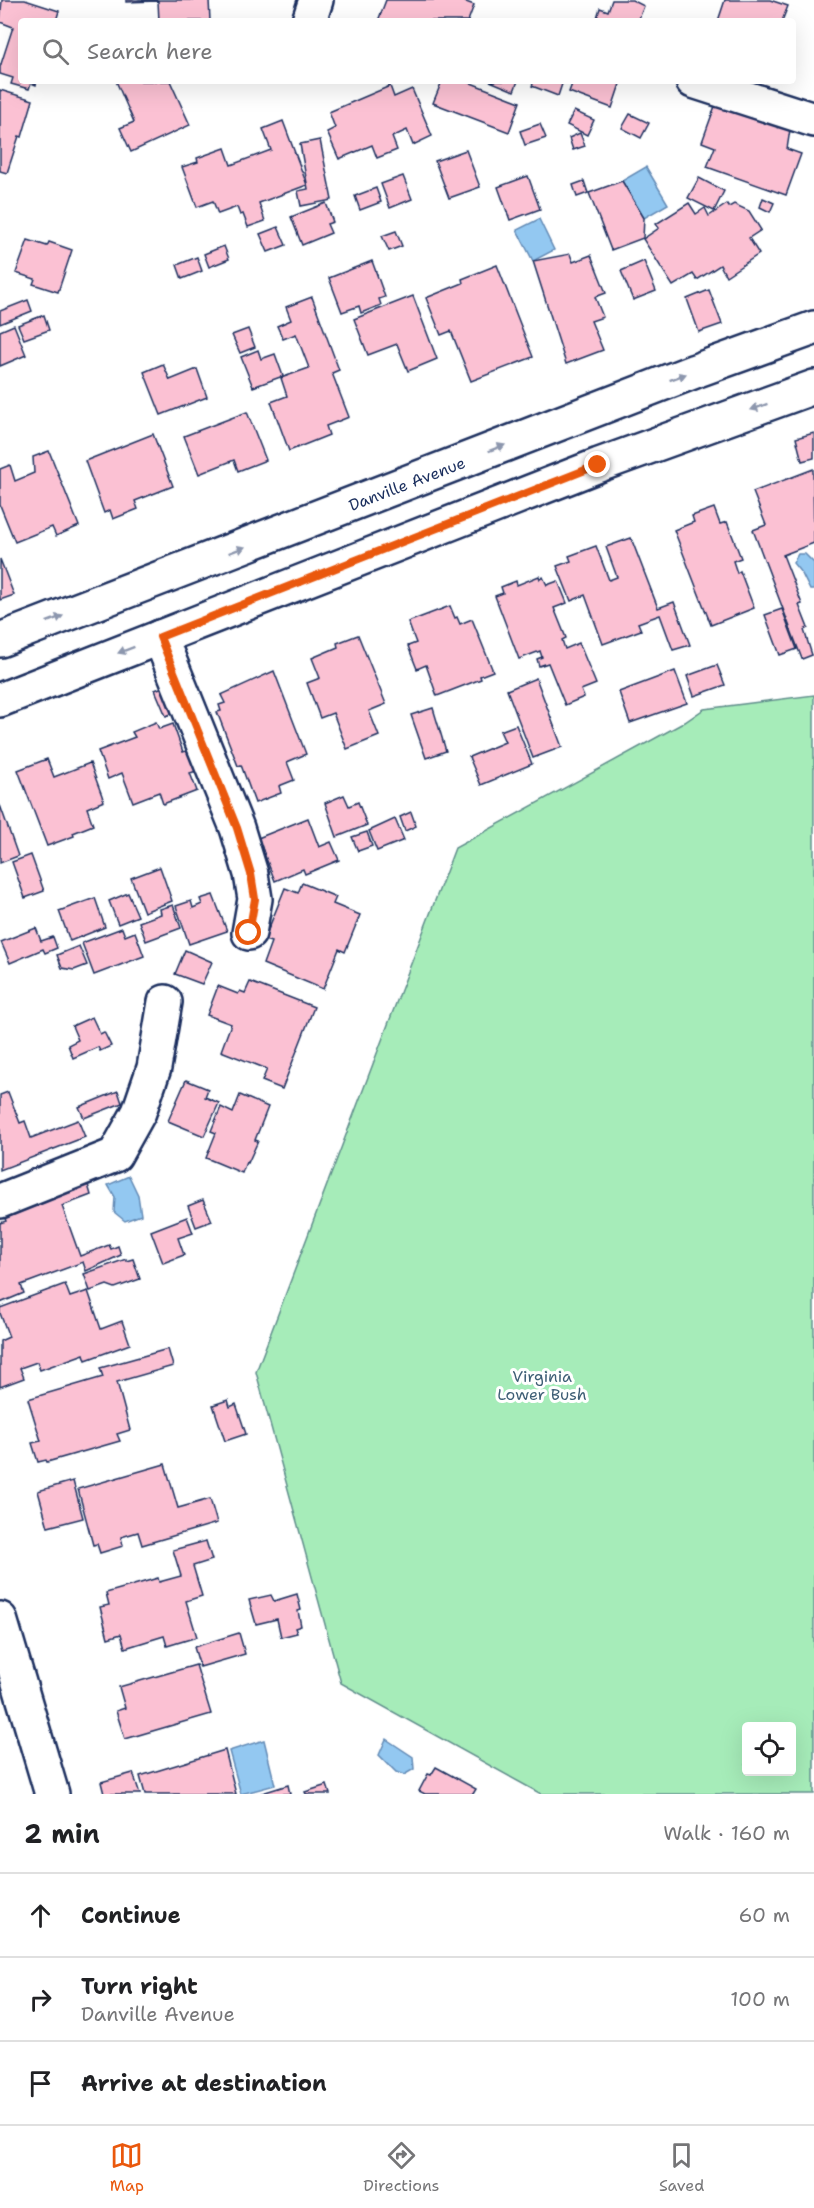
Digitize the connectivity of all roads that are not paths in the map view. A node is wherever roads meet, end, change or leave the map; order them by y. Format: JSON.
{"nodes":[{"id":1,"x":316,"y":0,"type":"edge"},
{"id":2,"x":310,"y":18,"type":"edge"},
{"id":3,"x":702,"y":84,"type":"edge"},
{"id":4,"x":814,"y":120,"type":"edge"},
{"id":5,"x":814,"y":328,"type":"edge"},
{"id":6,"x":814,"y":387,"type":"edge"},
{"id":7,"x":160,"y":637,"type":"junction"},
{"id":8,"x":0,"y":640,"type":"edge"},
{"id":9,"x":0,"y":700,"type":"edge"},
{"id":10,"x":249,"y":933,"type":"dead end"},
{"id":11,"x":165,"y":1002,"type":"dead end"},
{"id":12,"x":0,"y":1201,"type":"edge"},
{"id":13,"x":0,"y":1619,"type":"edge"},
{"id":14,"x":52,"y":1794,"type":"edge"}],
"edges":[{"from":1,"to":2,"type":"street"},
{"from":3,"to":4,"type":"street"},
{"from":8,"to":5,"type":"street","name":"Danville Avenue","one_way":true},
{"from":6,"to":7,"type":"street","one_way":true},
{"from":7,"to":9,"type":"street","one_way":true},
{"from":7,"to":10,"type":"street"},
{"from":11,"to":12,"type":"street"},
{"from":13,"to":14,"type":"street"}]}
